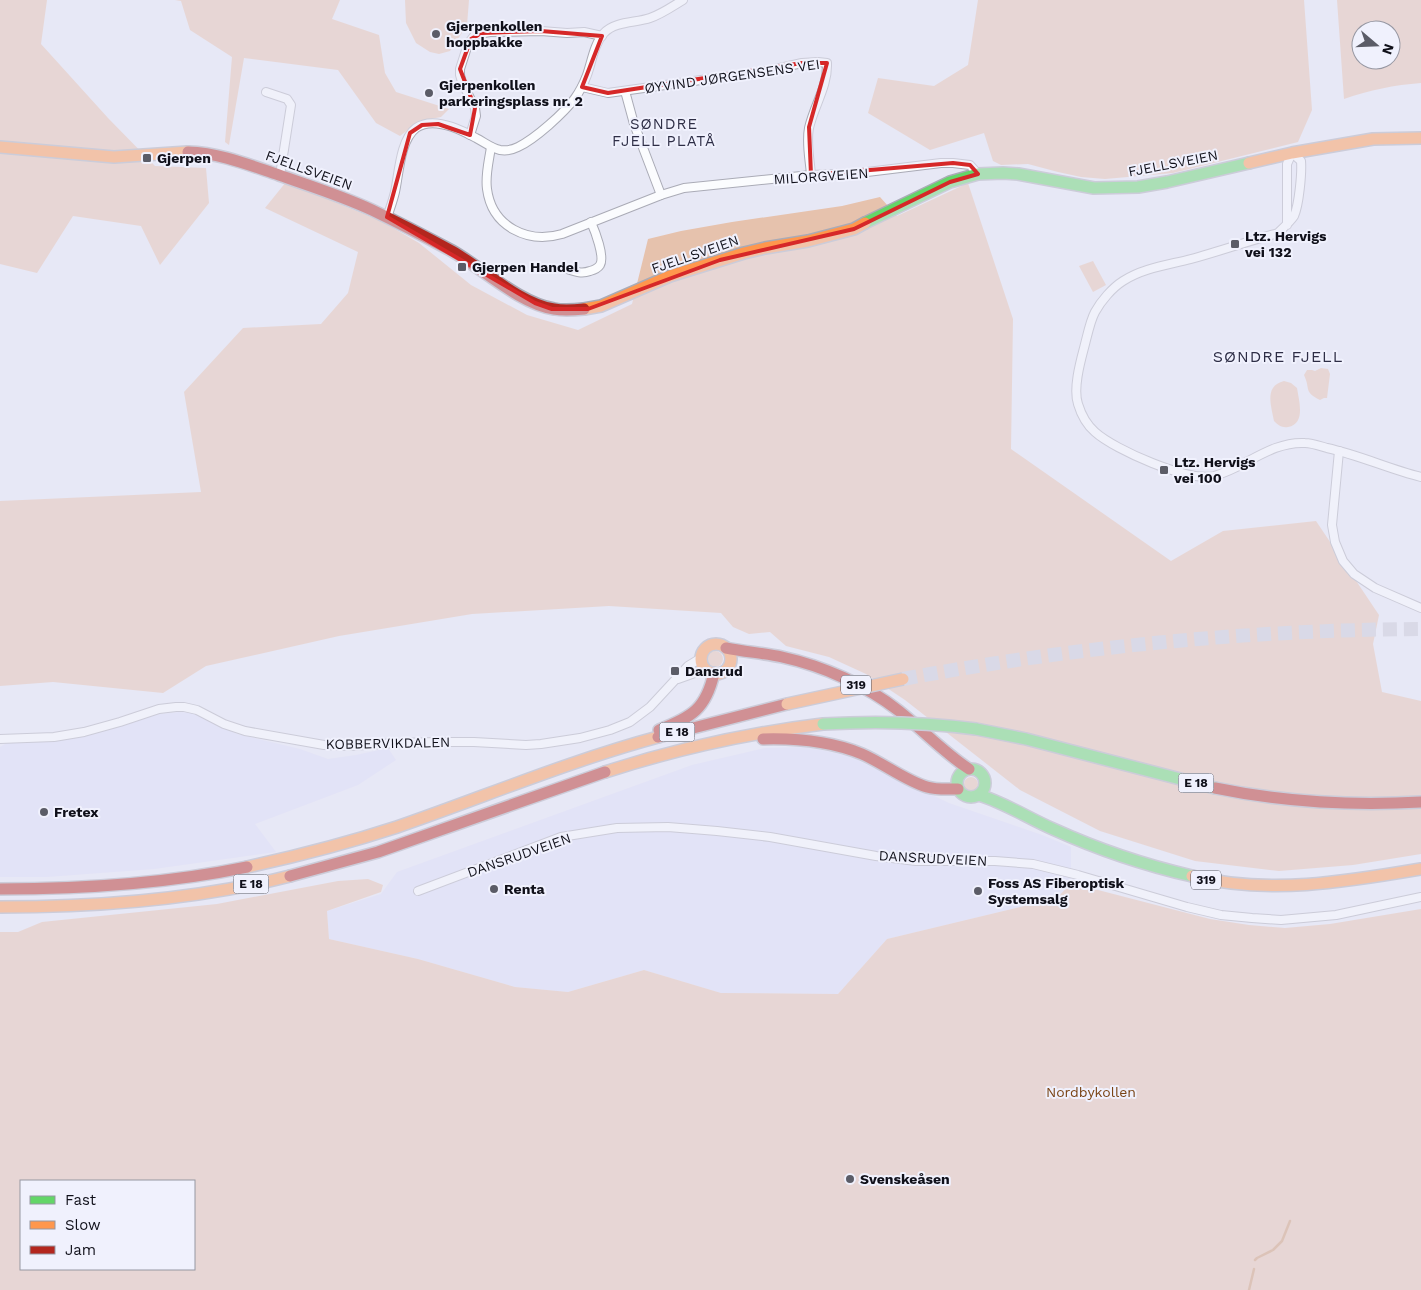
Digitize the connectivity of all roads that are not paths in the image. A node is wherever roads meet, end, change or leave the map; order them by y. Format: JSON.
{"nodes":[{"id":1,"x":684,"y":0,"type":"edge"},
{"id":2,"x":602,"y":36,"type":"junction"},
{"id":3,"x":582,"y":86,"type":"junction"},
{"id":4,"x":625,"y":91,"type":"junction"},
{"id":5,"x":266,"y":92,"type":"dead end"},
{"id":6,"x":470,"y":135,"type":"junction"},
{"id":7,"x":1421,"y":138,"type":"edge"},
{"id":8,"x":0,"y":147,"type":"edge"},
{"id":9,"x":491,"y":147,"type":"junction"},
{"id":10,"x":1292,"y":153,"type":"junction"},
{"id":11,"x":978,"y":174,"type":"junction"},
{"id":12,"x":280,"y":175,"type":"junction"},
{"id":13,"x":811,"y":175,"type":"junction"},
{"id":14,"x":661,"y":195,"type":"junction"},
{"id":15,"x":387,"y":217,"type":"junction"},
{"id":16,"x":592,"y":222,"type":"junction"},
{"id":17,"x":1286,"y":225,"type":"junction"},
{"id":18,"x":567,"y":269,"type":"dead end"},
{"id":19,"x":1339,"y":450,"type":"junction"},
{"id":20,"x":1421,"y":477,"type":"edge"},
{"id":21,"x":1421,"y":608,"type":"edge"},
{"id":22,"x":726,"y":648,"type":"junction"},
{"id":23,"x":752,"y":653,"type":"junction"},
{"id":24,"x":701,"y":658,"type":"junction"},
{"id":25,"x":730,"y":663,"type":"junction"},
{"id":26,"x":710,"y":671,"type":"junction"},
{"id":27,"x":903,"y":679,"type":"tunnel mouth"},
{"id":28,"x":676,"y":680,"type":"junction"},
{"id":29,"x":0,"y":739,"type":"edge"},
{"id":30,"x":671,"y":752,"type":"junction"},
{"id":31,"x":568,"y":764,"type":"junction"},
{"id":32,"x":964,"y":772,"type":"junction"},
{"id":33,"x":958,"y":789,"type":"junction"},
{"id":34,"x":982,"y":791,"type":"junction"},
{"id":35,"x":1421,"y":802,"type":"edge"},
{"id":36,"x":1421,"y":869,"type":"edge"},
{"id":37,"x":0,"y":889,"type":"edge"},
{"id":38,"x":418,"y":891,"type":"dead end"},
{"id":39,"x":1421,"y":897,"type":"edge"},
{"id":40,"x":0,"y":907,"type":"edge"}],
"edges":[{"from":1,"to":2,"type":"street"},
{"from":2,"to":3,"type":"street"},
{"from":2,"to":6,"type":"street"},
{"from":3,"to":4,"type":"street","name":"ØYVIND JØRGENSENS VEI"},
{"from":3,"to":9,"type":"street"},
{"from":4,"to":13,"type":"street","name":"ØYVIND JØRGENSENS VEI"},
{"from":4,"to":14,"type":"street"},
{"from":5,"to":12,"type":"street"},
{"from":6,"to":9,"type":"street"},
{"from":6,"to":15,"type":"street"},
{"from":7,"to":10,"type":"main road","name":"FJELLSVEIEN"},
{"from":8,"to":12,"type":"main road","name":"FJELLSVEIEN"},
{"from":9,"to":16,"type":"street","name":"MILORGVEIEN"},
{"from":10,"to":11,"type":"main road","name":"FJELLSVEIEN"},
{"from":10,"to":17,"type":"street"},
{"from":10,"to":17,"type":"street"},
{"from":11,"to":13,"type":"street","name":"MILORGVEIEN"},
{"from":11,"to":15,"type":"main road","name":"FJELLSVEIEN"},
{"from":12,"to":15,"type":"main road","name":"FJELLSVEIEN"},
{"from":13,"to":14,"type":"street","name":"MILORGVEIEN"},
{"from":14,"to":16,"type":"street","name":"MILORGVEIEN"},
{"from":16,"to":18,"type":"street"},
{"from":17,"to":19,"type":"street"},
{"from":19,"to":20,"type":"street"},
{"from":19,"to":21,"type":"street"},
{"from":22,"to":23,"type":"main road","number":"319"},
{"from":22,"to":24,"type":"main road","number":"319"},
{"from":22,"to":25,"type":"main road"},
{"from":23,"to":25,"type":"main road"},
{"from":23,"to":32,"type":"main road","number":"319"},
{"from":24,"to":26,"type":"main road"},
{"from":24,"to":28,"type":"street","name":"KOBBERVIKDALEN"},
{"from":25,"to":26,"type":"main road"},
{"from":26,"to":28,"type":"street","name":"KOBBERVIKDALEN"},
{"from":26,"to":31,"type":"main road","number":"E 18"},
{"from":27,"to":31,"type":"main road","number":"E 18","bridge":true},
{"from":28,"to":29,"type":"street","name":"KOBBERVIKDALEN"},
{"from":30,"to":33,"type":"main road","number":"E 18"},
{"from":30,"to":35,"type":"main road","number":"E 18","bridge":true},
{"from":30,"to":40,"type":"main road","number":"E 18"},
{"from":31,"to":37,"type":"main road","number":"E 18"},
{"from":32,"to":33,"type":"main road"},
{"from":32,"to":34,"type":"main road","number":"319"},
{"from":33,"to":34,"type":"main road","number":"319"},
{"from":34,"to":36,"type":"main road","number":"319"},
{"from":38,"to":39,"type":"street","name":"DANSRUDVEIEN"}]}
